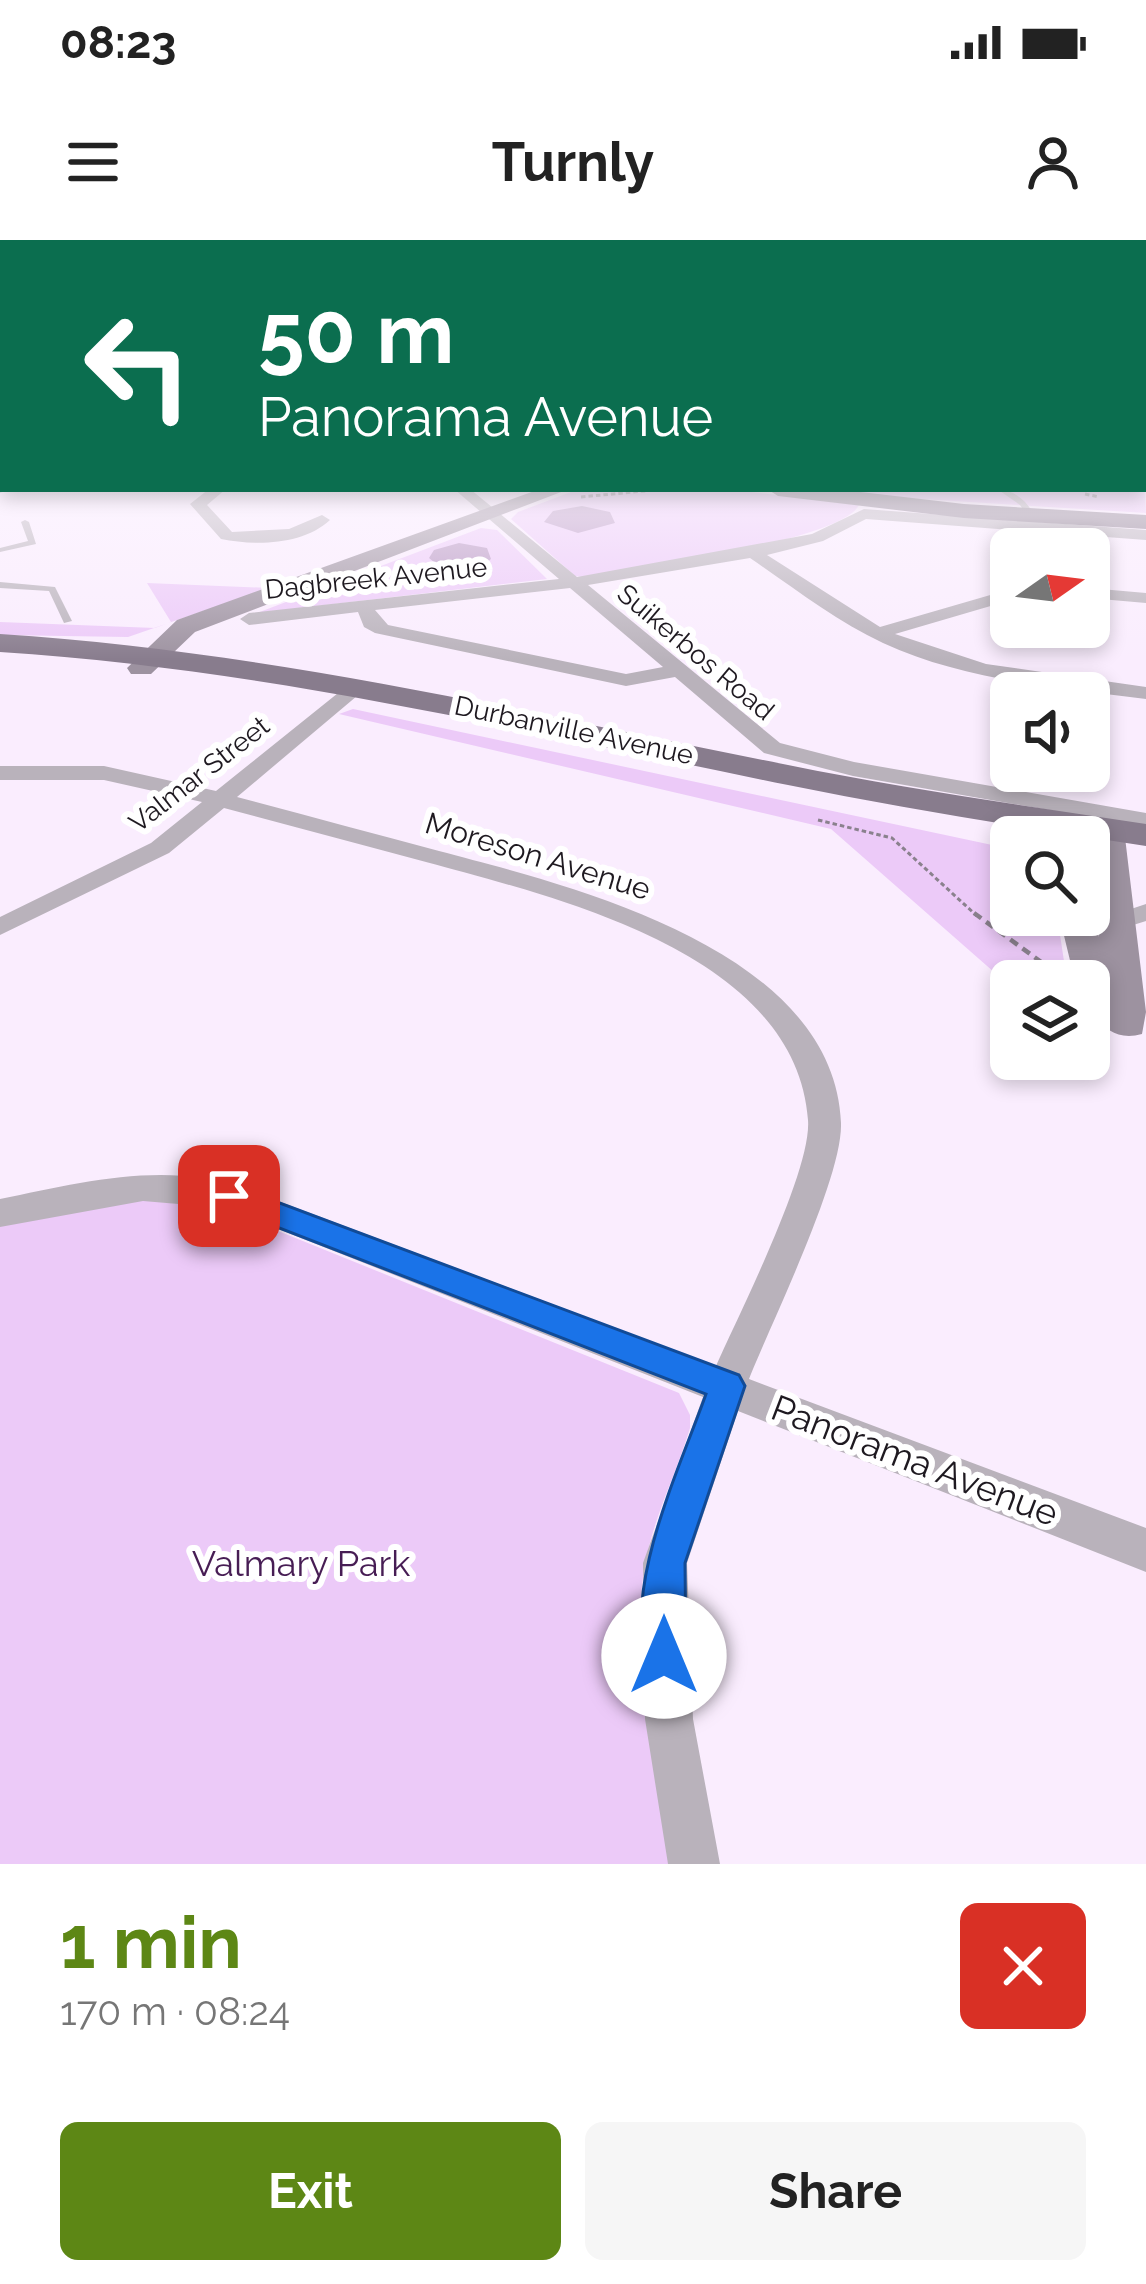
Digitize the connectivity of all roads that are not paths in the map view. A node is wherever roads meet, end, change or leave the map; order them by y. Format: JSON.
{"nodes":[{"id":1,"x":202,"y":509,"type":"edge"},
{"id":2,"x":484,"y":509,"type":"edge"},
{"id":3,"x":509,"y":509,"type":"edge"},
{"id":4,"x":964,"y":509,"type":"edge"},
{"id":5,"x":1027,"y":509,"type":"edge"},
{"id":6,"x":490,"y":514,"type":"junction"},
{"id":7,"x":1032,"y":516,"type":"junction"},
{"id":8,"x":322,"y":520,"type":"dead end"},
{"id":9,"x":25,"y":522,"type":"dead end"},
{"id":10,"x":1146,"y":522,"type":"edge"},
{"id":11,"x":1146,"y":535,"type":"edge"},
{"id":12,"x":0,"y":550,"type":"edge"},
{"id":13,"x":753,"y":554,"type":"junction"},
{"id":14,"x":572,"y":583,"type":"junction"},
{"id":15,"x":0,"y":585,"type":"edge"},
{"id":16,"x":1110,"y":595,"type":"edge"},
{"id":17,"x":1146,"y":598,"type":"edge"},
{"id":18,"x":990,"y":600,"type":"edge"},
{"id":19,"x":365,"y":608,"type":"junction"},
{"id":20,"x":67,"y":620,"type":"dead end"},
{"id":21,"x":248,"y":620,"type":"dead end"},
{"id":22,"x":878,"y":633,"type":"junction"},
{"id":23,"x":0,"y":643,"type":"edge"},
{"id":24,"x":0,"y":659,"type":"edge"},
{"id":25,"x":147,"y":661,"type":"junction"},
{"id":26,"x":677,"y":671,"type":"junction"},
{"id":27,"x":351,"y":692,"type":"junction"},
{"id":28,"x":1146,"y":693,"type":"edge"},
{"id":29,"x":0,"y":773,"type":"edge"},
{"id":30,"x":219,"y":800,"type":"junction"},
{"id":31,"x":990,"y":817,"type":"edge"},
{"id":32,"x":1146,"y":820,"type":"edge"},
{"id":33,"x":990,"y":831,"type":"edge"},
{"id":34,"x":1146,"y":835,"type":"edge"},
{"id":35,"x":1110,"y":837,"type":"edge"},
{"id":36,"x":1110,"y":845,"type":"edge"},
{"id":37,"x":1146,"y":857,"type":"edge"},
{"id":38,"x":0,"y":927,"type":"edge"},
{"id":39,"x":1101,"y":936,"type":"edge"},
{"id":40,"x":1137,"y":1031,"type":"edge"},
{"id":41,"x":0,"y":1213,"type":"edge"},
{"id":42,"x":727,"y":1386,"type":"junction"},
{"id":43,"x":1146,"y":1550,"type":"edge"},
{"id":44,"x":694,"y":1864,"type":"edge"}],
"edges":[{"from":1,"to":8,"type":"street"},
{"from":2,"to":6,"type":"street","name":"Suikerbos Road"},
{"from":3,"to":6,"type":"main road"},
{"from":4,"to":7,"type":"main road"},
{"from":5,"to":7,"type":"lane"},
{"from":6,"to":14,"type":"street","name":"Suikerbos Road"},
{"from":6,"to":25,"type":"main road"},
{"from":7,"to":10,"type":"main road"},
{"from":9,"to":12,"type":"lane"},
{"from":11,"to":13,"type":"street","name":"Dagbreek Avenue"},
{"from":13,"to":14,"type":"street","name":"Dagbreek Avenue"},
{"from":13,"to":22,"type":"street"},
{"from":14,"to":19,"type":"street","name":"Dagbreek Avenue"},
{"from":14,"to":26,"type":"street","name":"Suikerbos Road"},
{"from":15,"to":20,"type":"lane"},
{"from":16,"to":17,"type":"street"},
{"from":18,"to":22,"type":"street"},
{"from":19,"to":21,"type":"street","name":"Dagbreek Avenue"},
{"from":19,"to":26,"type":"street"},
{"from":22,"to":28,"type":"street"},
{"from":23,"to":25,"type":"main road","name":"Durbanville Avenue"},
{"from":24,"to":25,"type":"main road","name":"Durbanville Avenue"},
{"from":25,"to":27,"type":"main road","name":"Durbanville Avenue"},
{"from":26,"to":32,"type":"street","name":"Suikerbos Road"},
{"from":27,"to":30,"type":"street","name":"Valmar Street"},
{"from":27,"to":31,"type":"main road","name":"Durbanville Avenue"},
{"from":27,"to":33,"type":"main road","name":"Durbanville Avenue"},
{"from":29,"to":30,"type":"street","name":"Moreson Avenue"},
{"from":30,"to":38,"type":"street","name":"Valmar Street"},
{"from":30,"to":42,"type":"street","name":"Moreson Avenue"},
{"from":34,"to":35,"type":"main road","name":"Durbanville Avenue"},
{"from":36,"to":37,"type":"main road","name":"Durbanville Avenue"},
{"from":39,"to":40,"type":"main road"},
{"from":41,"to":42,"type":"street","name":"Panorama Avenue"},
{"from":42,"to":43,"type":"street","name":"Panorama Avenue"},
{"from":42,"to":44,"type":"street","name":"Moreson Avenue"}]}
